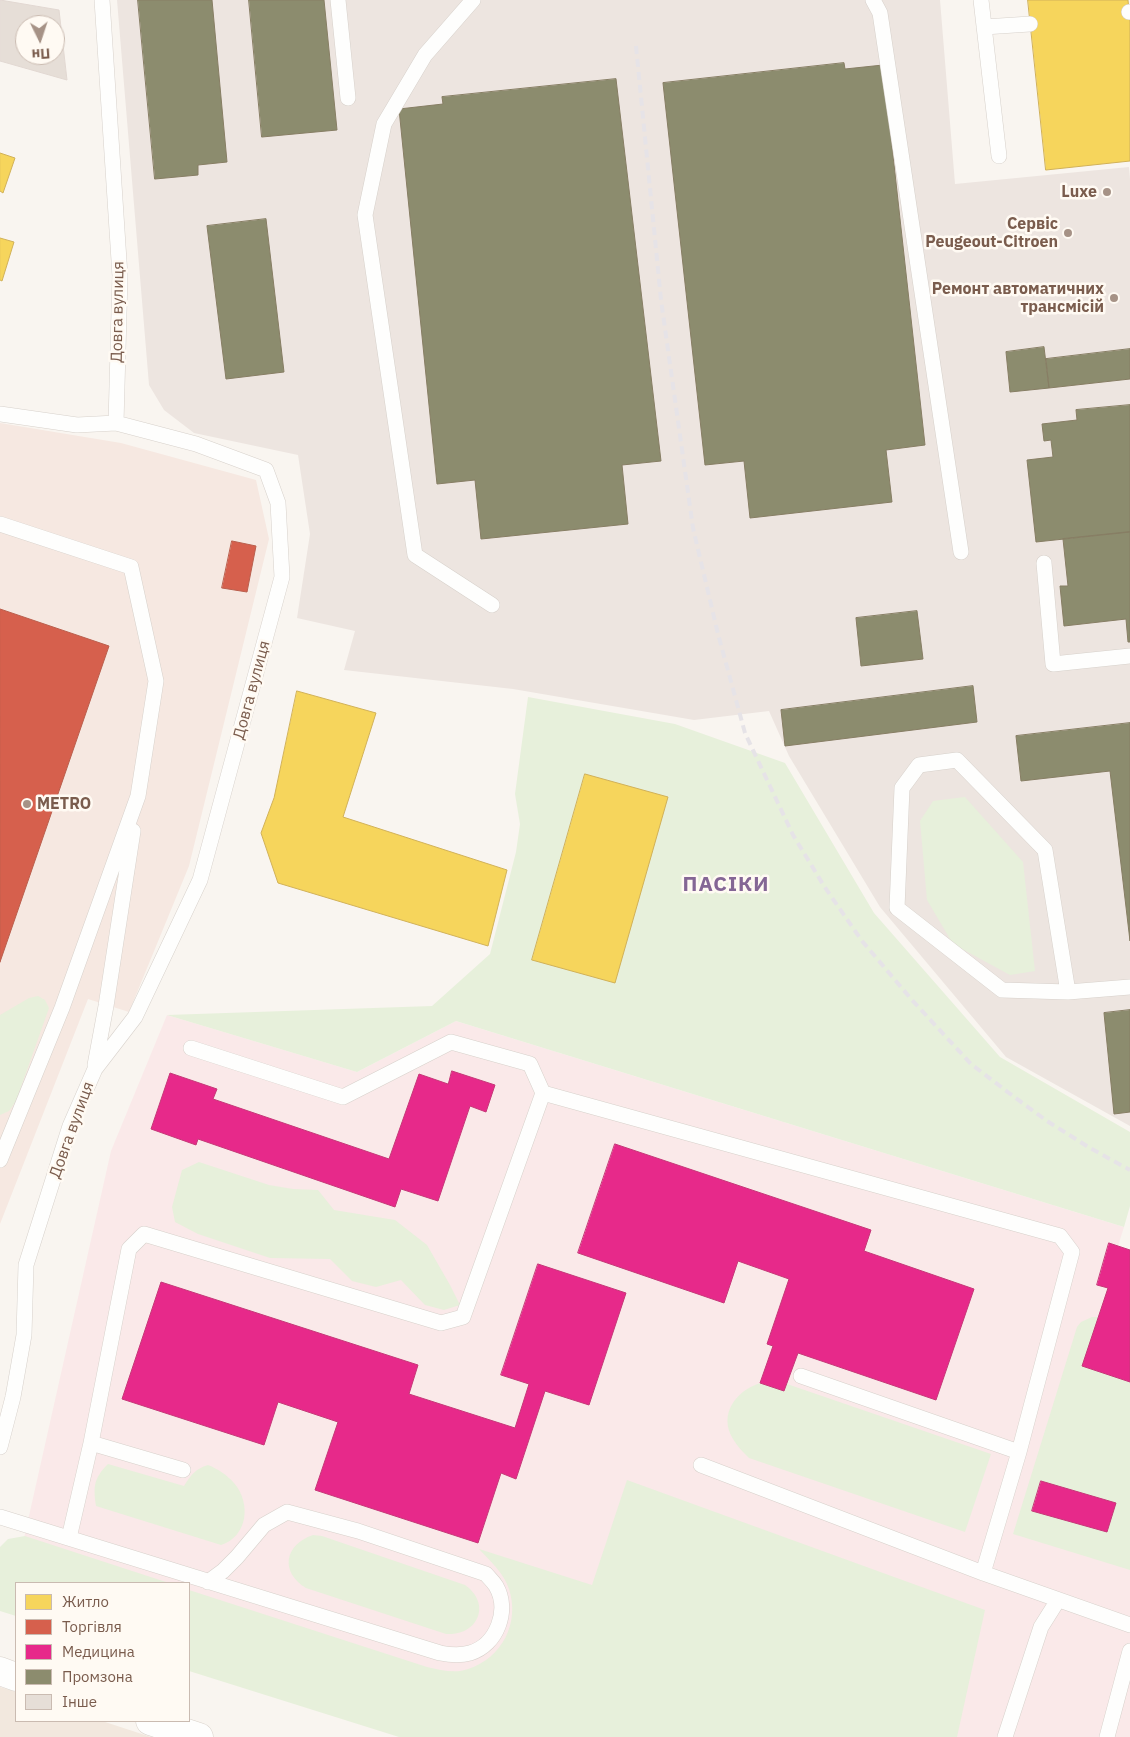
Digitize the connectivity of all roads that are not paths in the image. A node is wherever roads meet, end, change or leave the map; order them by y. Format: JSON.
{"nodes":[{"id":1,"x":102,"y":0,"type":"edge"},
{"id":2,"x":338,"y":0,"type":"edge"},
{"id":3,"x":473,"y":0,"type":"edge"},
{"id":4,"x":873,"y":0,"type":"edge"},
{"id":5,"x":981,"y":0,"type":"edge"},
{"id":6,"x":1030,"y":24,"type":"dead end"},
{"id":7,"x":984,"y":28,"type":"junction"},
{"id":8,"x":348,"y":98,"type":"dead end"},
{"id":9,"x":998,"y":156,"type":"dead end"},
{"id":10,"x":0,"y":414,"type":"edge"},
{"id":11,"x":116,"y":423,"type":"junction"},
{"id":12,"x":0,"y":524,"type":"edge"},
{"id":13,"x":961,"y":552,"type":"dead end"},
{"id":14,"x":1044,"y":563,"type":"dead end"},
{"id":15,"x":492,"y":605,"type":"dead end"},
{"id":16,"x":1130,"y":656,"type":"edge"},
{"id":17,"x":138,"y":796,"type":"junction"},
{"id":18,"x":1130,"y":987,"type":"edge"},
{"id":19,"x":1068,"y":992,"type":"junction"},
{"id":20,"x":191,"y":1048,"type":"dead end"},
{"id":21,"x":95,"y":1069,"type":"junction"},
{"id":22,"x":543,"y":1093,"type":"junction"},
{"id":23,"x":0,"y":1159,"type":"edge"},
{"id":24,"x":801,"y":1376,"type":"dead end"},
{"id":25,"x":91,"y":1443,"type":"junction"},
{"id":26,"x":0,"y":1448,"type":"edge"},
{"id":27,"x":1019,"y":1452,"type":"junction"},
{"id":28,"x":701,"y":1465,"type":"dead end"},
{"id":29,"x":183,"y":1470,"type":"dead end"},
{"id":30,"x":0,"y":1517,"type":"edge"},
{"id":31,"x":69,"y":1538,"type":"junction"},
{"id":32,"x":983,"y":1574,"type":"junction"},
{"id":33,"x":208,"y":1582,"type":"junction"},
{"id":34,"x":1058,"y":1600,"type":"junction"},
{"id":35,"x":1130,"y":1625,"type":"edge"},
{"id":36,"x":1130,"y":1650,"type":"edge"},
{"id":37,"x":0,"y":1671,"type":"edge"},
{"id":38,"x":15,"y":1677,"type":"edge"},
{"id":39,"x":153,"y":1722,"type":"edge"},
{"id":40,"x":199,"y":1737,"type":"edge"},
{"id":41,"x":1005,"y":1737,"type":"edge"},
{"id":42,"x":1107,"y":1737,"type":"edge"}],
"edges":[{"from":1,"to":11,"type":"lane","name":"Довга вулиця"},
{"from":2,"to":8,"type":"lane"},
{"from":3,"to":15,"type":"lane"},
{"from":4,"to":13,"type":"lane"},
{"from":5,"to":7,"type":"lane"},
{"from":6,"to":7,"type":"lane"},
{"from":7,"to":9,"type":"lane"},
{"from":10,"to":11,"type":"lane"},
{"from":11,"to":21,"type":"lane","name":"Довга вулиця"},
{"from":12,"to":17,"type":"lane"},
{"from":14,"to":16,"type":"lane"},
{"from":17,"to":21,"type":"lane"},
{"from":17,"to":23,"type":"lane"},
{"from":18,"to":19,"type":"lane"},
{"from":19,"to":19,"type":"lane"},
{"from":20,"to":22,"type":"lane"},
{"from":21,"to":26,"type":"lane","name":"Довга вулиця"},
{"from":22,"to":25,"type":"lane"},
{"from":22,"to":27,"type":"lane"},
{"from":24,"to":27,"type":"lane"},
{"from":25,"to":29,"type":"lane"},
{"from":25,"to":31,"type":"lane"},
{"from":27,"to":32,"type":"lane"},
{"from":28,"to":32,"type":"lane"},
{"from":30,"to":31,"type":"lane"},
{"from":31,"to":33,"type":"lane"},
{"from":32,"to":34,"type":"lane"},
{"from":33,"to":33,"type":"lane"},
{"from":34,"to":35,"type":"lane"},
{"from":34,"to":41,"type":"lane"},
{"from":36,"to":42,"type":"lane"},
{"from":37,"to":38,"type":"main road"},
{"from":39,"to":40,"type":"main road"}]}
